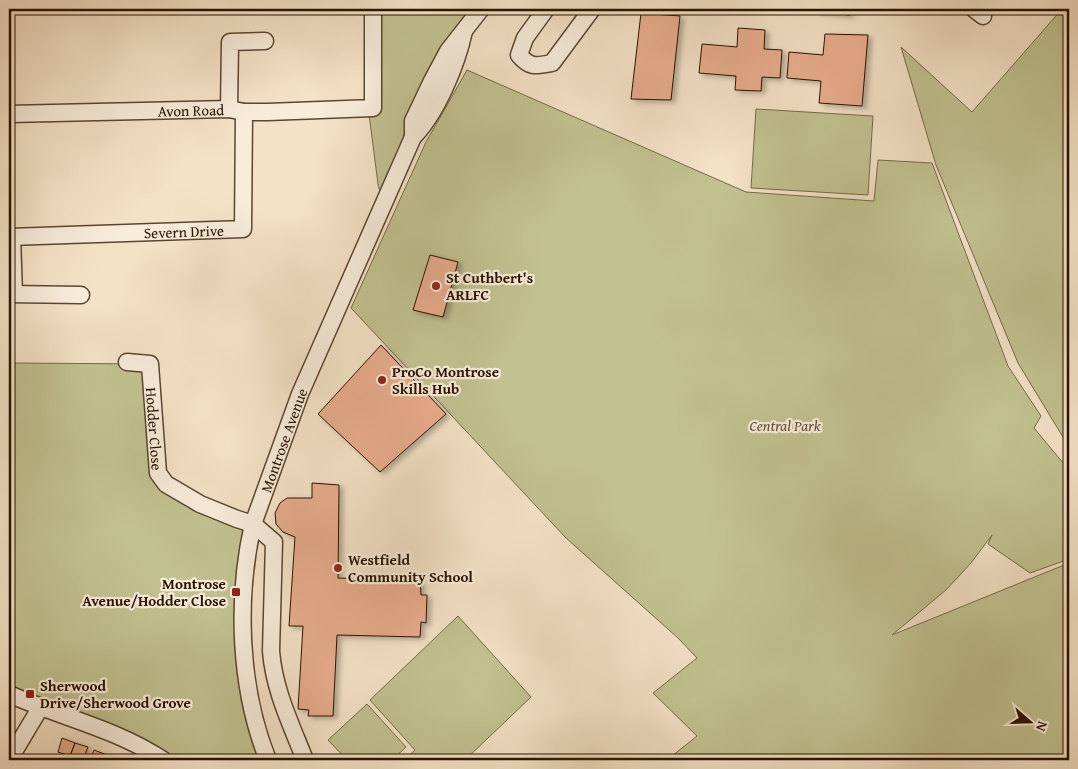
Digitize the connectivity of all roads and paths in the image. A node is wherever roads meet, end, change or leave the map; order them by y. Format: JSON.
{"nodes":[{"id":1,"x":373,"y":9,"type":"edge"},
{"id":2,"x":481,"y":9,"type":"edge"},
{"id":3,"x":546,"y":9,"type":"edge"},
{"id":4,"x":592,"y":9,"type":"edge"},
{"id":5,"x":265,"y":41,"type":"dead end"},
{"id":6,"x":237,"y":111,"type":"junction"},
{"id":7,"x":9,"y":114,"type":"edge"},
{"id":8,"x":10,"y":237,"type":"edge"},
{"id":9,"x":11,"y":294,"type":"edge"},
{"id":10,"x":81,"y":295,"type":"dead end"},
{"id":11,"x":127,"y":362,"type":"dead end"},
{"id":12,"x":253,"y":524,"type":"junction"},
{"id":13,"x":9,"y":694,"type":"edge"},
{"id":14,"x":40,"y":708,"type":"junction"},
{"id":15,"x":9,"y":760,"type":"edge"},
{"id":16,"x":163,"y":760,"type":"edge"},
{"id":17,"x":268,"y":760,"type":"edge"},
{"id":18,"x":305,"y":760,"type":"edge"}],
"edges":[{"from":1,"to":6,"type":"street","name":"Avon Road"},
{"from":2,"to":12,"type":"street","name":"Montrose Avenue"},
{"from":3,"to":4,"type":"street"},
{"from":5,"to":6,"type":"street"},
{"from":6,"to":7,"type":"street","name":"Avon Road"},
{"from":6,"to":8,"type":"street","name":"Severn Drive"},
{"from":8,"to":9,"type":"street"},
{"from":9,"to":10,"type":"street"},
{"from":11,"to":12,"type":"street","name":"Hodder Close"},
{"from":12,"to":17,"type":"street","name":"Montrose Avenue"},
{"from":12,"to":18,"type":"street"},
{"from":13,"to":14,"type":"street"},
{"from":14,"to":15,"type":"street"},
{"from":14,"to":16,"type":"street"}]}
